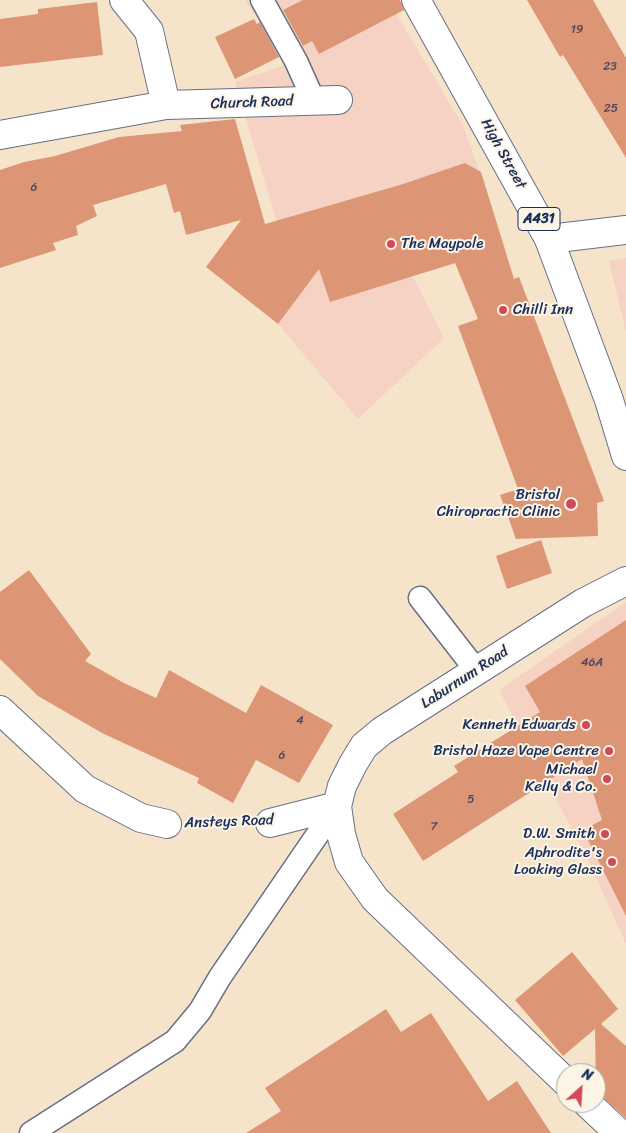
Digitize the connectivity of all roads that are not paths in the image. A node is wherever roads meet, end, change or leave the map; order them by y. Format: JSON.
{"nodes":[{"id":1,"x":124,"y":0,"type":"edge"},
{"id":2,"x":262,"y":0,"type":"edge"},
{"id":3,"x":416,"y":0,"type":"edge"},
{"id":4,"x":326,"y":100,"type":"joint"},
{"id":5,"x":166,"y":105,"type":"junction"},
{"id":6,"x":0,"y":135,"type":"edge"},
{"id":7,"x":626,"y":230,"type":"edge"},
{"id":8,"x":549,"y":239,"type":"junction"},
{"id":9,"x":626,"y":456,"type":"edge"},
{"id":10,"x":626,"y":581,"type":"edge"},
{"id":11,"x":420,"y":598,"type":"dead end"},
{"id":12,"x":476,"y":670,"type":"junction"},
{"id":13,"x":0,"y":710,"type":"edge"},
{"id":14,"x":337,"y":806,"type":"junction"},
{"id":15,"x":270,"y":823,"type":"road end"},
{"id":16,"x":167,"y":824,"type":"road end"},
{"id":17,"x":556,"y":1072,"type":"edge"},
{"id":18,"x":598,"y":1113,"type":"edge"},
{"id":19,"x":32,"y":1133,"type":"edge"},
{"id":20,"x":619,"y":1133,"type":"edge"}],
"edges":[{"from":1,"to":5,"type":"street"},
{"from":2,"to":4,"type":"lane"},
{"from":3,"to":8,"type":"street","name":"High Street","number":"A431"},
{"from":4,"to":5,"type":"street","name":"Church Road"},
{"from":5,"to":6,"type":"street","name":"Church Road"},
{"from":7,"to":8,"type":"street"},
{"from":8,"to":9,"type":"street","name":"High Street","number":"A431"},
{"from":10,"to":12,"type":"street","name":"Laburnum Road"},
{"from":11,"to":12,"type":"lane"},
{"from":12,"to":14,"type":"street","name":"Laburnum Road"},
{"from":13,"to":16,"type":"street","name":"Ansteys Road"},
{"from":14,"to":15,"type":"street","name":"Ansteys Road"},
{"from":14,"to":17,"type":"street"},
{"from":14,"to":19,"type":"lane"},
{"from":18,"to":20,"type":"street"}]}
